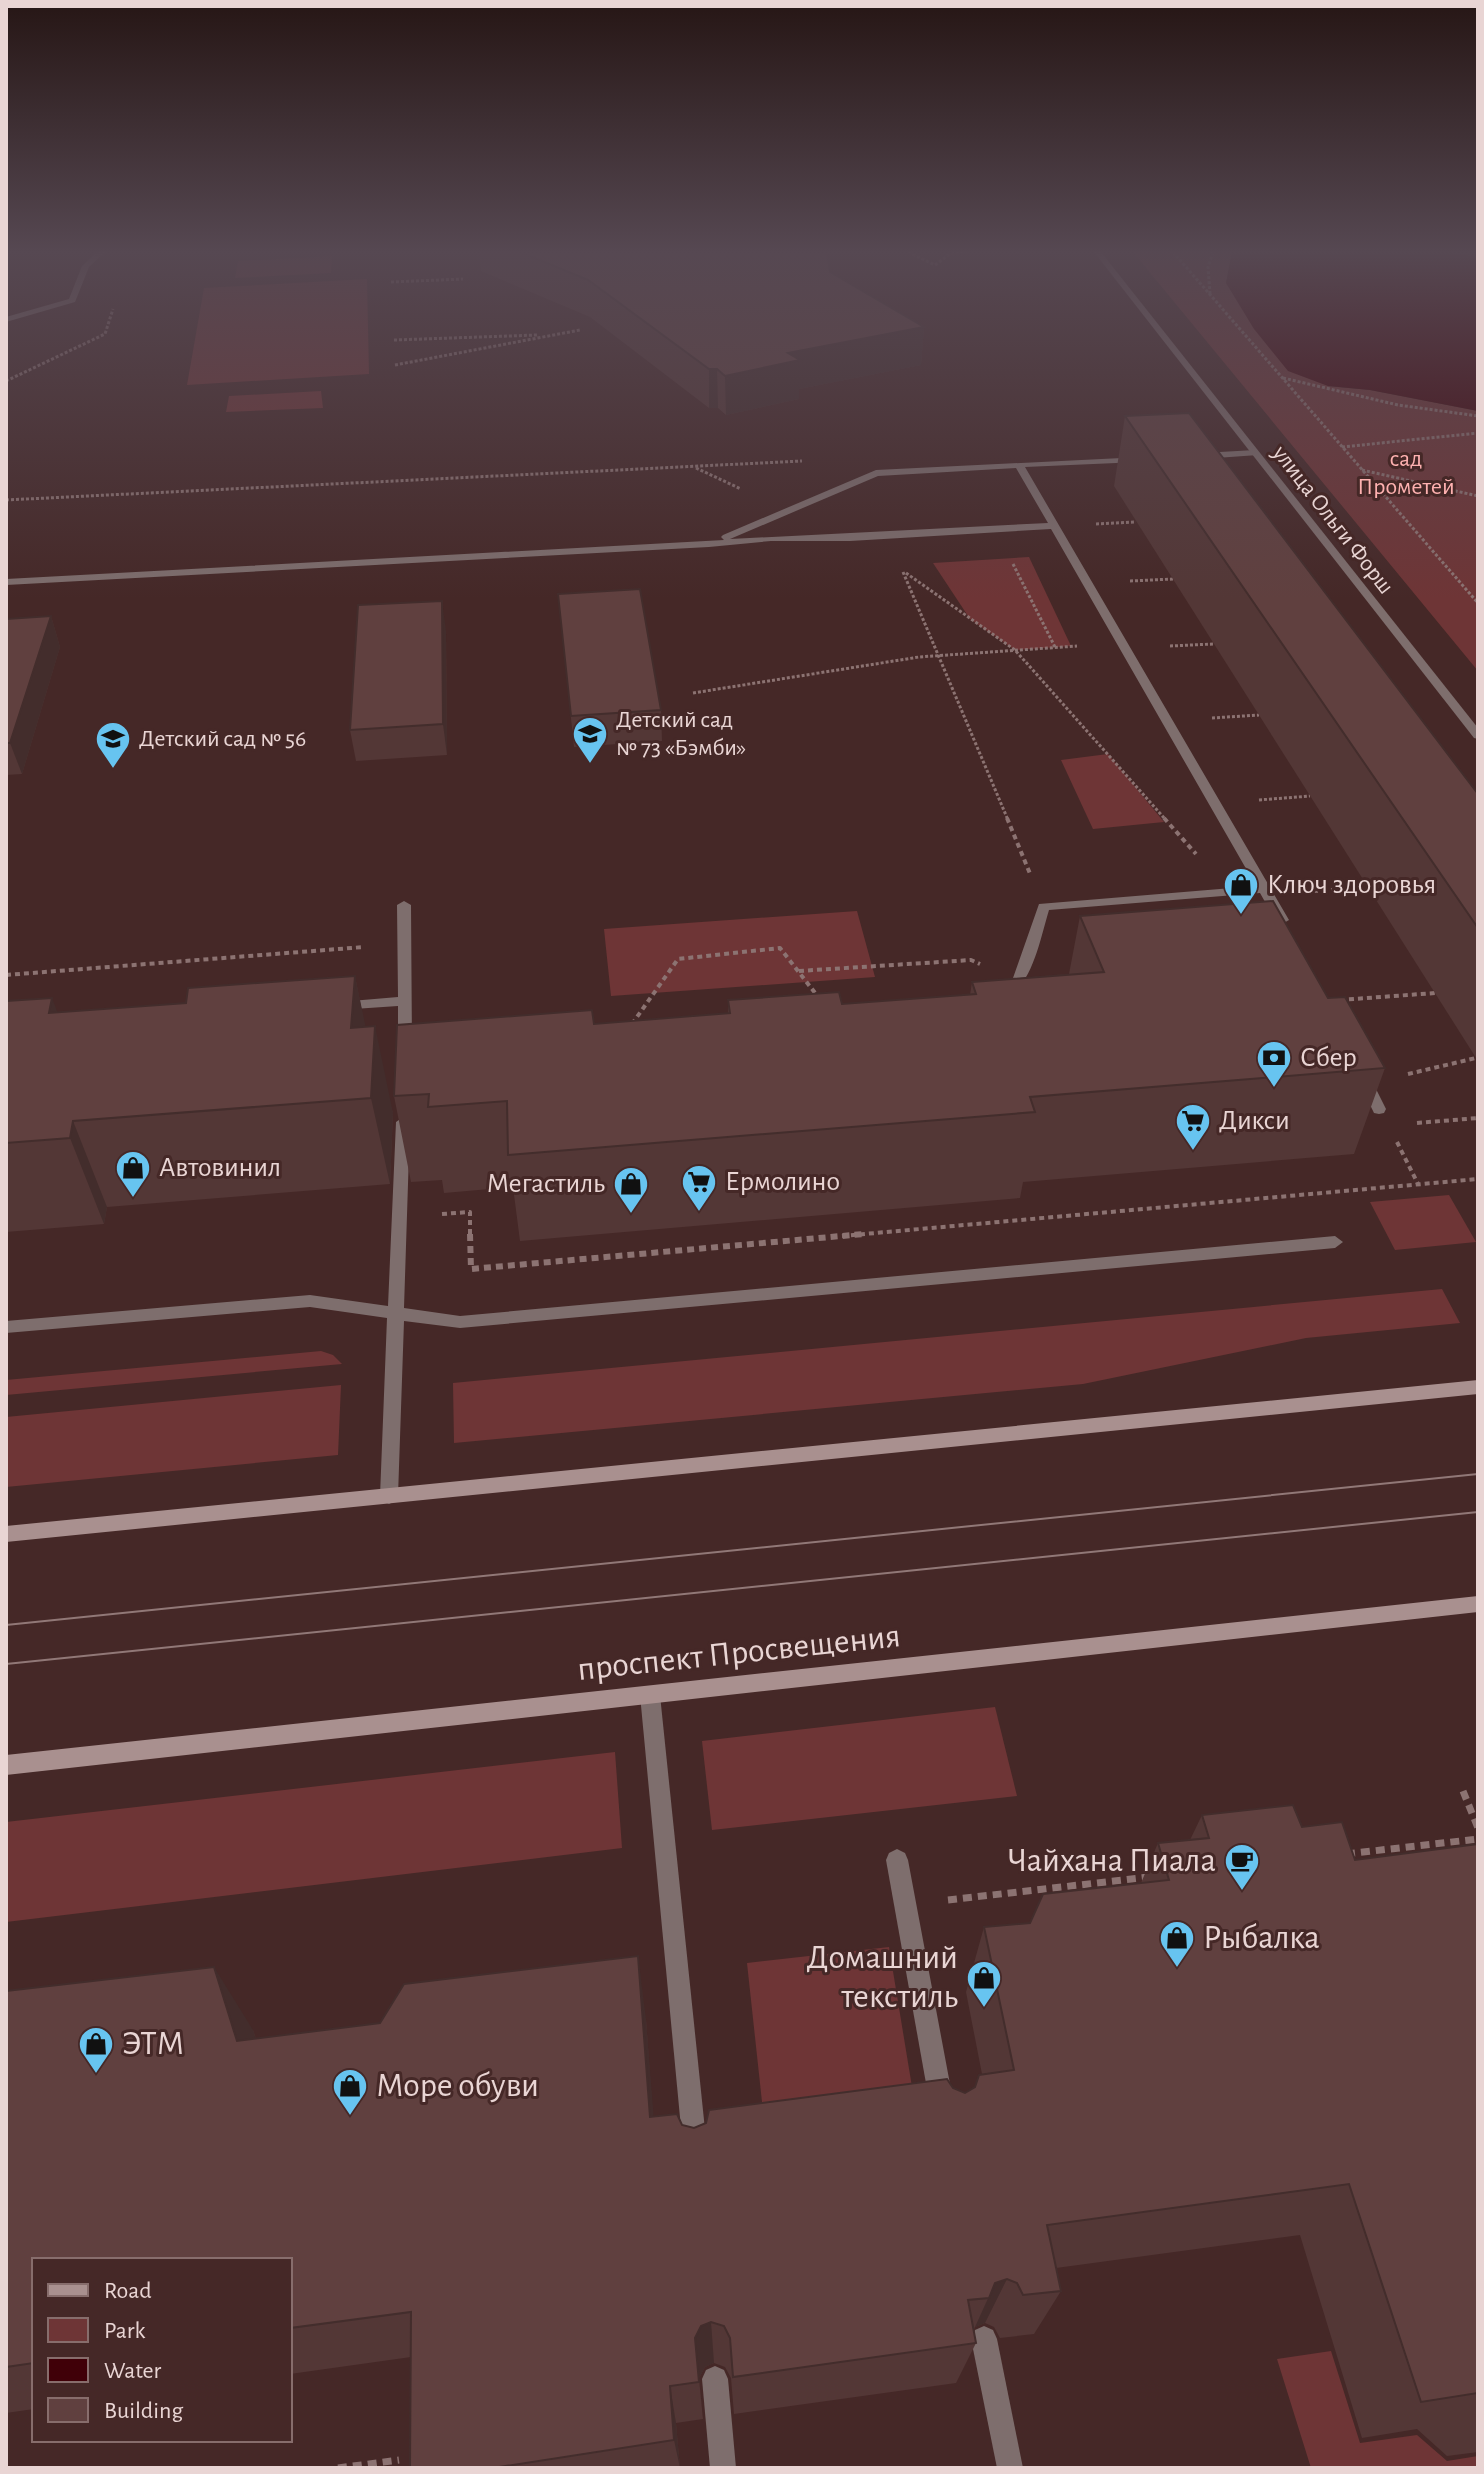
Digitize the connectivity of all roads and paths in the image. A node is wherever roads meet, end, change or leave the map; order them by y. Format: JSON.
{"nodes":[{"id":1,"x":1188,"y":367,"type":"edge"},
{"id":2,"x":1273,"y":367,"type":"edge"},
{"id":3,"x":1282,"y":378,"type":"junction"},
{"id":4,"x":1478,"y":416,"type":"edge"},
{"id":5,"x":1478,"y":433,"type":"edge"},
{"id":6,"x":1342,"y":447,"type":"junction"},
{"id":7,"x":1255,"y":453,"type":"junction"},
{"id":8,"x":1194,"y":456,"type":"edge"},
{"id":9,"x":1146,"y":459,"type":"edge"},
{"id":10,"x":802,"y":461,"type":"dead end"},
{"id":11,"x":1019,"y":465,"type":"junction"},
{"id":12,"x":1361,"y":470,"type":"junction"},
{"id":13,"x":1478,"y":496,"type":"edge"},
{"id":14,"x":6,"y":500,"type":"edge"},
{"id":15,"x":1054,"y":526,"type":"junction"},
{"id":16,"x":850,"y":538,"type":"junction"},
{"id":17,"x":709,"y":544,"type":"junction"},
{"id":18,"x":1013,"y":563,"type":"dead end"},
{"id":19,"x":918,"y":569,"type":"dead end"},
{"id":20,"x":902,"y":570,"type":"junction"},
{"id":21,"x":6,"y":582,"type":"edge"},
{"id":22,"x":1478,"y":603,"type":"edge"},
{"id":23,"x":1122,"y":643,"type":"junction"},
{"id":24,"x":1055,"y":647,"type":"junction"},
{"id":25,"x":1015,"y":650,"type":"junction"},
{"id":26,"x":938,"y":655,"type":"junction"},
{"id":27,"x":693,"y":693,"type":"dead end"},
{"id":28,"x":1478,"y":736,"type":"edge"},
{"id":29,"x":1368,"y":888,"type":"dead end"},
{"id":30,"x":1267,"y":892,"type":"junction"},
{"id":31,"x":404,"y":905,"type":"dead end"},
{"id":32,"x":1044,"y":907,"type":"junction"},
{"id":33,"x":1287,"y":930,"type":"edge"},
{"id":34,"x":405,"y":944,"type":"junction"},
{"id":35,"x":798,"y":971,"type":"junction"},
{"id":36,"x":6,"y":975,"type":"edge"},
{"id":37,"x":1035,"y":978,"type":"edge"},
{"id":38,"x":1019,"y":980,"type":"junction"},
{"id":39,"x":1435,"y":993,"type":"dead end"},
{"id":40,"x":1000,"y":1000,"type":"edge"},
{"id":41,"x":1339,"y":1000,"type":"edge"},
{"id":42,"x":404,"y":1001,"type":"junction"},
{"id":43,"x":822,"y":1003,"type":"edge"},
{"id":44,"x":324,"y":1008,"type":"edge"},
{"id":45,"x":627,"y":1031,"type":"edge"},
{"id":46,"x":1476,"y":1058,"type":"edge"},
{"id":47,"x":405,"y":1064,"type":"edge"},
{"id":48,"x":1358,"y":1068,"type":"edge"},
{"id":49,"x":1368,"y":1087,"type":"junction"},
{"id":50,"x":404,"y":1102,"type":"edge"},
{"id":51,"x":1379,"y":1109,"type":"joint"},
{"id":52,"x":1478,"y":1118,"type":"edge"},
{"id":53,"x":1388,"y":1126,"type":"junction"},
{"id":54,"x":1478,"y":1179,"type":"edge"},
{"id":55,"x":1418,"y":1184,"type":"junction"},
{"id":56,"x":401,"y":1217,"type":"junction"},
{"id":57,"x":1335,"y":1242,"type":"dead end"},
{"id":58,"x":396,"y":1313,"type":"junction"},
{"id":59,"x":6,"y":1327,"type":"edge"},
{"id":60,"x":1478,"y":1387,"type":"edge"},
{"id":61,"x":389,"y":1496,"type":"junction"},
{"id":62,"x":6,"y":1534,"type":"edge"},
{"id":63,"x":1478,"y":1604,"type":"edge"},
{"id":64,"x":650,"y":1695,"type":"junction"},
{"id":65,"x":6,"y":1765,"type":"edge"},
{"id":66,"x":1463,"y":1791,"type":"dead end"},
{"id":67,"x":1478,"y":1828,"type":"edge"},
{"id":68,"x":1478,"y":1839,"type":"edge"},
{"id":69,"x":1336,"y":1855,"type":"edge"},
{"id":70,"x":897,"y":1860,"type":"dead end"},
{"id":71,"x":1164,"y":1875,"type":"edge"},
{"id":72,"x":935,"y":1902,"type":"dead end"},
{"id":73,"x":944,"y":2123,"type":"edge"},
{"id":74,"x":697,"y":2167,"type":"edge"},
{"id":75,"x":984,"y":2339,"type":"edge"},
{"id":76,"x":715,"y":2379,"type":"edge"},
{"id":77,"x":399,"y":2460,"type":"dead end"},
{"id":78,"x":338,"y":2468,"type":"edge"},
{"id":79,"x":723,"y":2468,"type":"edge"},
{"id":80,"x":1010,"y":2468,"type":"edge"}],
"edges":[{"from":1,"to":7,"type":"street","name":"улица Ольги Форш"},
{"from":2,"to":3,"type":"path"},
{"from":3,"to":4,"type":"path"},
{"from":3,"to":6,"type":"path"},
{"from":5,"to":6,"type":"path"},
{"from":6,"to":12,"type":"path"},
{"from":7,"to":8,"type":"street"},
{"from":7,"to":28,"type":"street","name":"улица Ольги Форш"},
{"from":9,"to":11,"type":"street"},
{"from":10,"to":14,"type":"path"},
{"from":11,"to":15,"type":"street"},
{"from":11,"to":17,"type":"street"},
{"from":12,"to":13,"type":"path"},
{"from":12,"to":22,"type":"path"},
{"from":15,"to":16,"type":"street"},
{"from":15,"to":23,"type":"street"},
{"from":16,"to":17,"type":"street"},
{"from":16,"to":20,"type":"path"},
{"from":17,"to":21,"type":"street"},
{"from":18,"to":24,"type":"path"},
{"from":19,"to":20,"type":"path"},
{"from":20,"to":25,"type":"path"},
{"from":20,"to":26,"type":"path"},
{"from":23,"to":24,"type":"path"},
{"from":23,"to":30,"type":"street"},
{"from":24,"to":25,"type":"path"},
{"from":25,"to":26,"type":"path"},
{"from":25,"to":30,"type":"path"},
{"from":26,"to":27,"type":"path"},
{"from":26,"to":32,"type":"path"},
{"from":29,"to":30,"type":"path"},
{"from":30,"to":32,"type":"street"},
{"from":30,"to":33,"type":"street"},
{"from":31,"to":34,"type":"street"},
{"from":32,"to":38,"type":"street"},
{"from":34,"to":36,"type":"path"},
{"from":34,"to":42,"type":"street"},
{"from":35,"to":38,"type":"path"},
{"from":35,"to":43,"type":"path"},
{"from":35,"to":45,"type":"path"},
{"from":37,"to":38,"type":"street"},
{"from":38,"to":40,"type":"street"},
{"from":39,"to":41,"type":"path"},
{"from":42,"to":44,"type":"street"},
{"from":42,"to":47,"type":"street"},
{"from":46,"to":49,"type":"path"},
{"from":48,"to":49,"type":"street"},
{"from":49,"to":51,"type":"street"},
{"from":50,"to":56,"type":"street"},
{"from":51,"to":53,"type":"path"},
{"from":52,"to":53,"type":"path"},
{"from":53,"to":55,"type":"path"},
{"from":54,"to":55,"type":"path"},
{"from":55,"to":56,"type":"path"},
{"from":56,"to":58,"type":"street"},
{"from":57,"to":58,"type":"street"},
{"from":58,"to":59,"type":"street"},
{"from":58,"to":61,"type":"street"},
{"from":60,"to":61,"type":"main road"},
{"from":61,"to":62,"type":"main road"},
{"from":63,"to":64,"type":"main road","name":"проспект Просвещения"},
{"from":64,"to":65,"type":"main road","name":"проспект Просвещения"},
{"from":64,"to":74,"type":"street"},
{"from":66,"to":67,"type":"path"},
{"from":68,"to":69,"type":"path"},
{"from":70,"to":73,"type":"street"},
{"from":71,"to":72,"type":"path"},
{"from":75,"to":80,"type":"street"},
{"from":76,"to":79,"type":"street"},
{"from":77,"to":78,"type":"path"}]}
